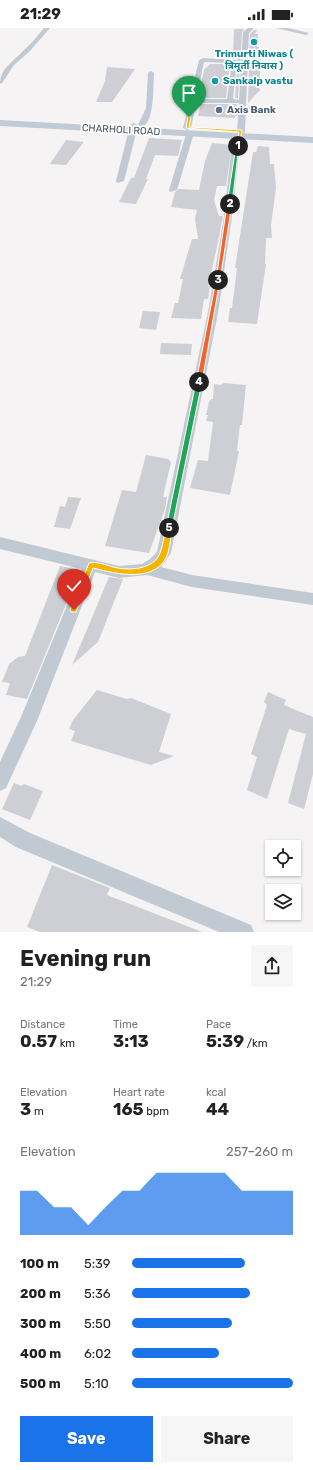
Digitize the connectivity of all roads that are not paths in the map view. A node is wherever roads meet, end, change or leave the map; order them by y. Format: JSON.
{"nodes":[{"id":1,"x":46,"y":28,"type":"edge"},
{"id":2,"x":251,"y":28,"type":"edge"},
{"id":3,"x":279,"y":28,"type":"edge"},
{"id":4,"x":306,"y":33,"type":"dead end"},
{"id":5,"x":151,"y":73,"type":"dead end"},
{"id":6,"x":0,"y":82,"type":"edge"},
{"id":7,"x":192,"y":101,"type":"junction"},
{"id":8,"x":231,"y":101,"type":"junction"},
{"id":9,"x":242,"y":102,"type":"junction"},
{"id":10,"x":0,"y":118,"type":"edge"},
{"id":11,"x":0,"y":123,"type":"edge"},
{"id":12,"x":137,"y":127,"type":"junction"},
{"id":13,"x":188,"y":130,"type":"junction"},
{"id":14,"x":240,"y":133,"type":"junction"},
{"id":15,"x":313,"y":134,"type":"edge"},
{"id":16,"x":313,"y":140,"type":"edge"},
{"id":17,"x":120,"y":182,"type":"dead end"},
{"id":18,"x":173,"y":190,"type":"dead end"},
{"id":19,"x":0,"y":543,"type":"edge"},
{"id":20,"x":91,"y":565,"type":"junction"},
{"id":21,"x":148,"y":569,"type":"junction"},
{"id":22,"x":313,"y":599,"type":"edge"},
{"id":23,"x":0,"y":782,"type":"edge"},
{"id":24,"x":0,"y":826,"type":"edge"},
{"id":25,"x":244,"y":932,"type":"edge"}],
"edges":[{"from":1,"to":6,"type":"street"},
{"from":2,"to":9,"type":"street"},
{"from":3,"to":4,"type":"street"},
{"from":5,"to":12,"type":"street"},
{"from":7,"to":8,"type":"street"},
{"from":7,"to":8,"type":"street"},
{"from":7,"to":13,"type":"street"},
{"from":8,"to":9,"type":"street"},
{"from":9,"to":14,"type":"street"},
{"from":10,"to":12,"type":"street","name":"CHARHOLI ROAD"},
{"from":11,"to":12,"type":"street","name":"CHARHOLI ROAD"},
{"from":12,"to":13,"type":"street","name":"CHARHOLI ROAD"},
{"from":12,"to":17,"type":"street"},
{"from":13,"to":14,"type":"street","name":"CHARHOLI ROAD"},
{"from":13,"to":18,"type":"street"},
{"from":14,"to":15,"type":"street","name":"CHARHOLI ROAD"},
{"from":14,"to":16,"type":"street","name":"CHARHOLI ROAD"},
{"from":14,"to":21,"type":"street"},
{"from":19,"to":20,"type":"street"},
{"from":20,"to":21,"type":"street"},
{"from":20,"to":23,"type":"street"},
{"from":21,"to":22,"type":"street"},
{"from":24,"to":25,"type":"street"}]}
